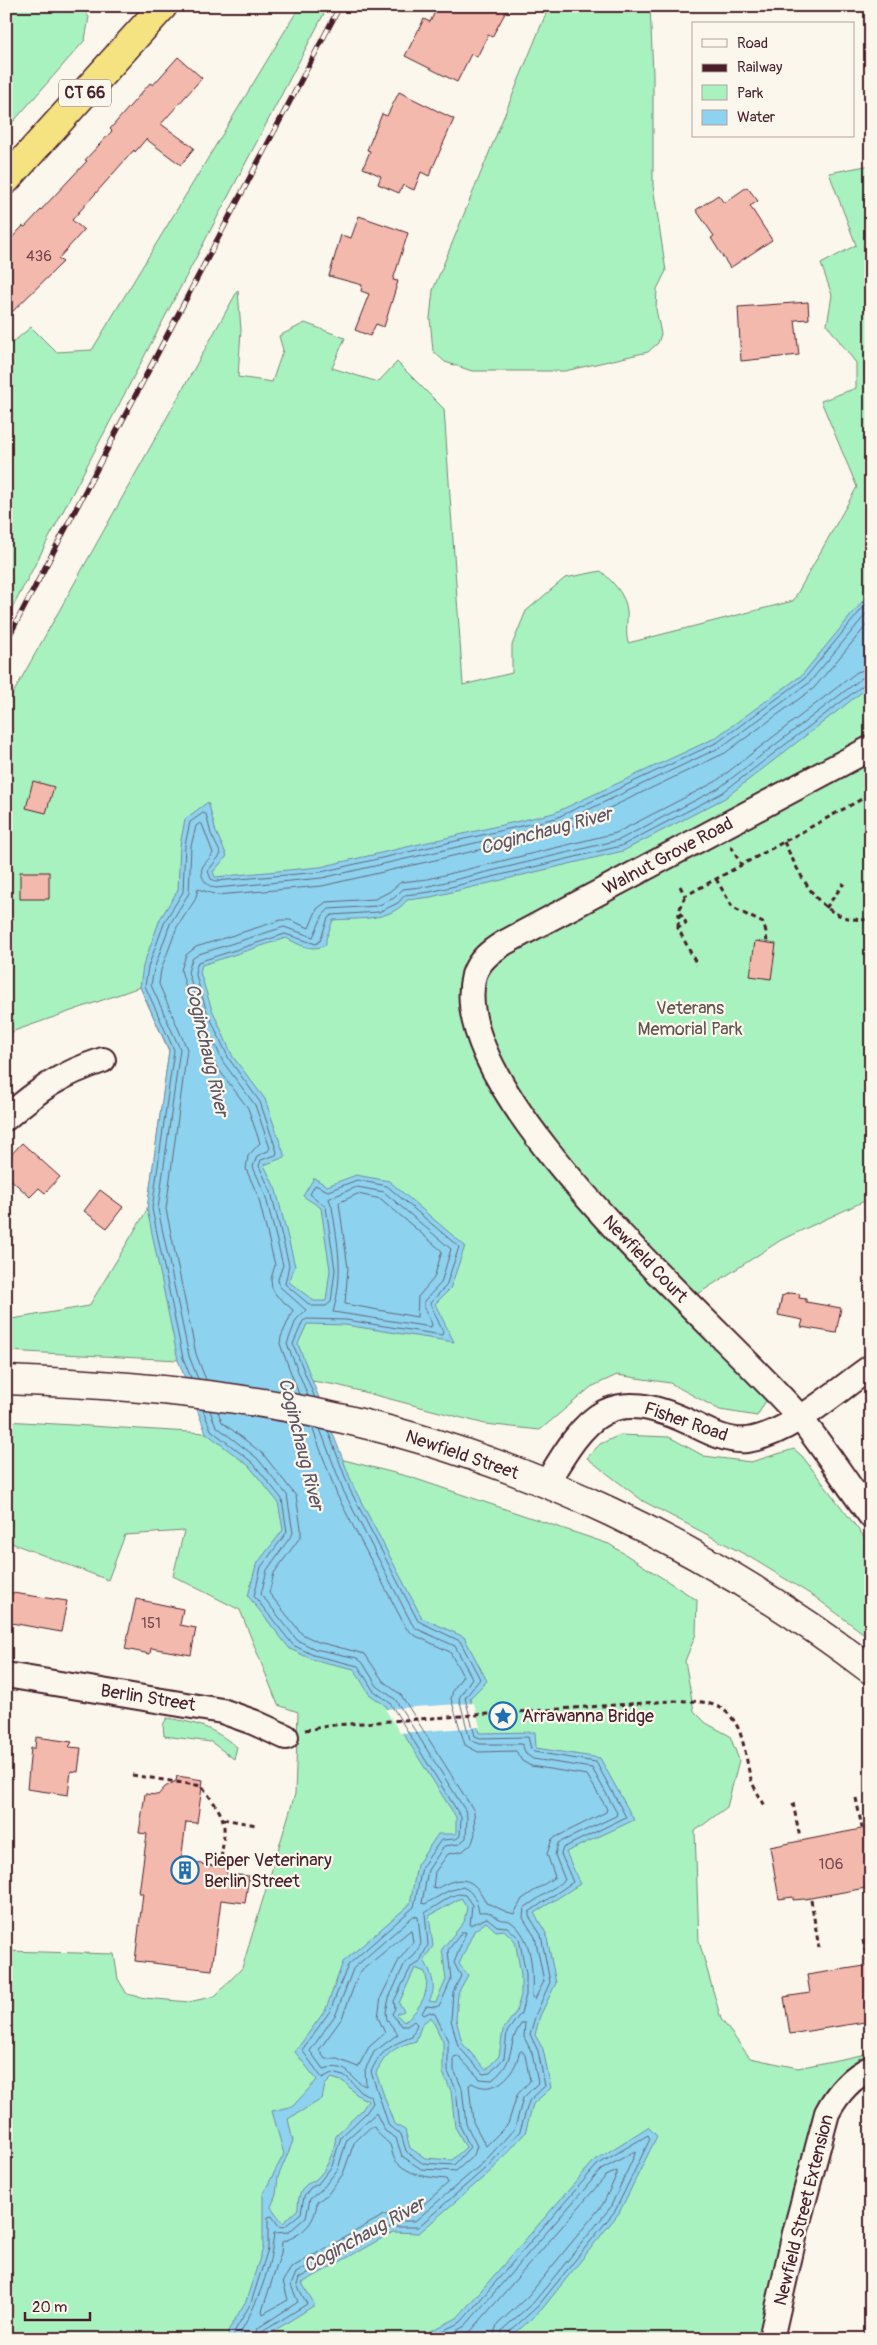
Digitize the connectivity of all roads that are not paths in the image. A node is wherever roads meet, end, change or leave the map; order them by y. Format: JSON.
{"nodes":[{"id":1,"x":163,"y":6,"type":"edge"},
{"id":2,"x":6,"y":180,"type":"edge"},
{"id":3,"x":871,"y":748,"type":"edge"},
{"id":4,"x":474,"y":974,"type":"joint"},
{"id":5,"x":103,"y":1060,"type":"dead end"},
{"id":6,"x":6,"y":1118,"type":"edge"},
{"id":7,"x":871,"y":1367,"type":"edge"},
{"id":8,"x":6,"y":1380,"type":"edge"},
{"id":9,"x":799,"y":1418,"type":"junction"},
{"id":10,"x":546,"y":1484,"type":"junction"},
{"id":11,"x":871,"y":1516,"type":"edge"},
{"id":12,"x":871,"y":1670,"type":"edge"},
{"id":13,"x":6,"y":1675,"type":"edge"},
{"id":14,"x":286,"y":1737,"type":"road end"},
{"id":15,"x":871,"y":2068,"type":"edge"},
{"id":16,"x":771,"y":2339,"type":"edge"}],
"edges":[{"from":1,"to":2,"type":"highway","number":"CT 66"},
{"from":3,"to":4,"type":"street","name":"Walnut Grove Road"},
{"from":4,"to":9,"type":"street","name":"Newfield Court"},
{"from":5,"to":6,"type":"street"},
{"from":7,"to":9,"type":"street","name":"Fisher Road"},
{"from":8,"to":10,"type":"main road","name":"Newfield Street"},
{"from":9,"to":10,"type":"street","name":"Fisher Road"},
{"from":9,"to":11,"type":"street","name":"Newfield Court"},
{"from":10,"to":12,"type":"main road","name":"Newfield Street"},
{"from":13,"to":14,"type":"street","name":"Berlin Street"},
{"from":15,"to":16,"type":"street","name":"Newfield Street Extension"}]}
